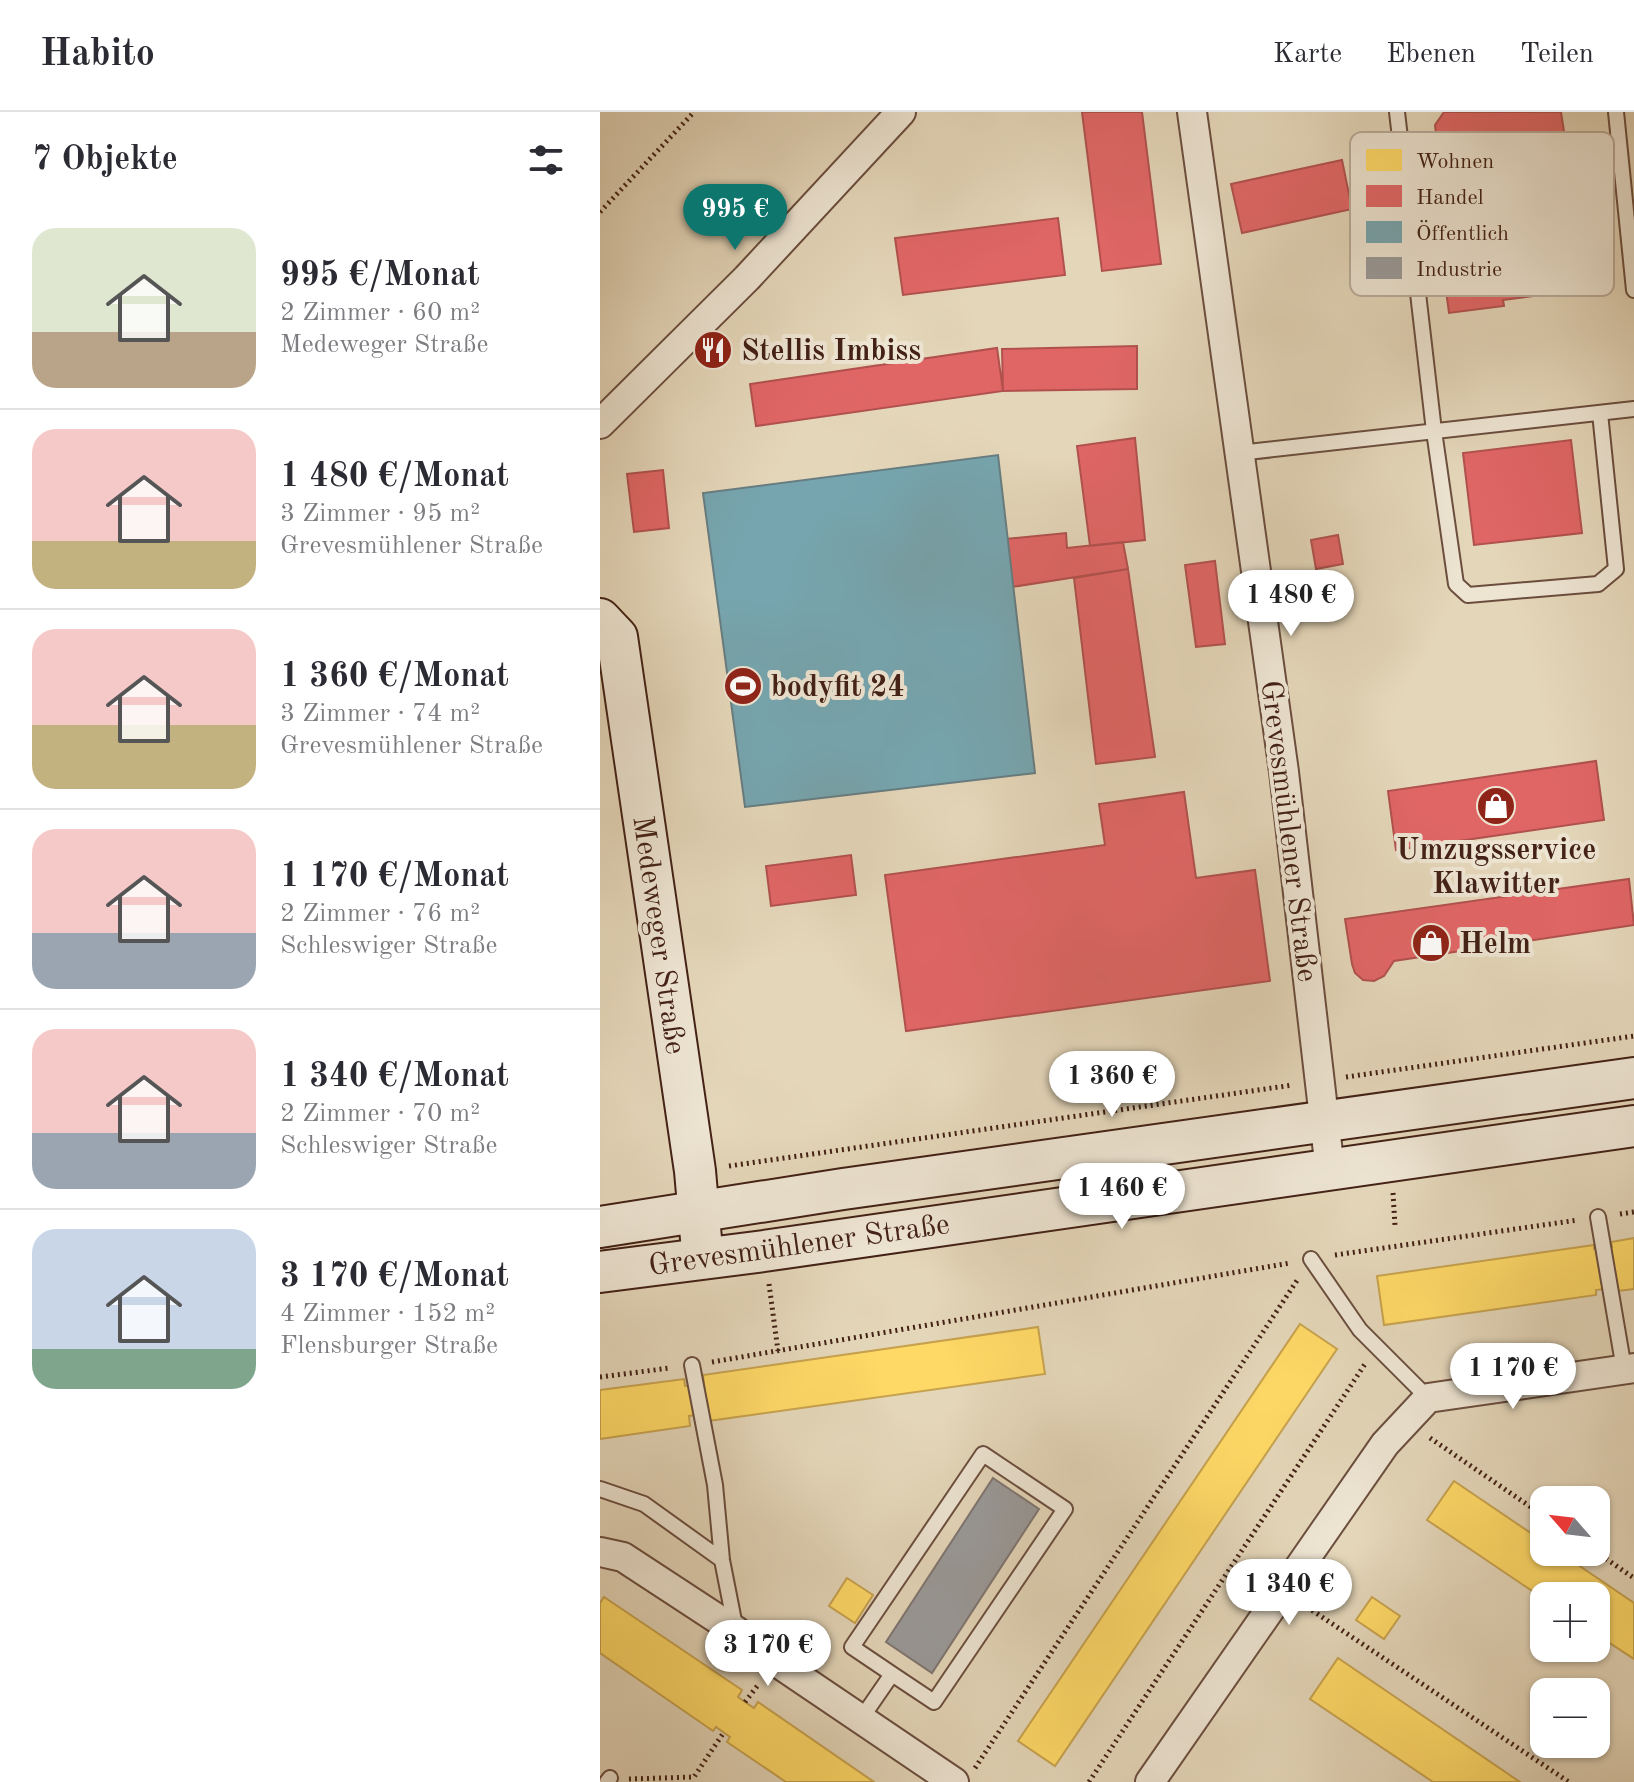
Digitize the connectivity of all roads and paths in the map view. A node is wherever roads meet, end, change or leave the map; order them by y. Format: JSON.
{"nodes":[{"id":1,"x":694,"y":112,"type":"edge"},
{"id":2,"x":901,"y":112,"type":"edge"},
{"id":3,"x":1192,"y":112,"type":"edge"},
{"id":4,"x":1397,"y":112,"type":"edge"},
{"id":5,"x":1616,"y":112,"type":"edge"},
{"id":6,"x":1399,"y":132,"type":"edge"},
{"id":7,"x":600,"y":212,"type":"edge"},
{"id":8,"x":1634,"y":290,"type":"edge"},
{"id":9,"x":1418,"y":296,"type":"edge"},
{"id":10,"x":1634,"y":409,"type":"edge"},
{"id":11,"x":1600,"y":413,"type":"junction"},
{"id":12,"x":600,"y":424,"type":"edge"},
{"id":13,"x":1434,"y":431,"type":"junction"},
{"id":14,"x":1239,"y":453,"type":"junction"},
{"id":15,"x":600,"y":619,"type":"edge"},
{"id":16,"x":1634,"y":1036,"type":"edge"},
{"id":17,"x":1634,"y":1078,"type":"edge"},
{"id":18,"x":1322,"y":1081,"type":"junction"},
{"id":19,"x":1326,"y":1122,"type":"junction"},
{"id":20,"x":1634,"y":1126,"type":"edge"},
{"id":21,"x":750,"y":1164,"type":"dead end"},
{"id":22,"x":1330,"y":1170,"type":"junction"},
{"id":23,"x":1634,"y":1212,"type":"edge"},
{"id":24,"x":698,"y":1213,"type":"junction"},
{"id":25,"x":1598,"y":1217,"type":"junction"},
{"id":26,"x":600,"y":1227,"type":"edge"},
{"id":27,"x":764,"y":1251,"type":"junction"},
{"id":28,"x":703,"y":1259,"type":"junction"},
{"id":29,"x":1311,"y":1259,"type":"junction"},
{"id":30,"x":600,"y":1272,"type":"edge"},
{"id":31,"x":1377,"y":1346,"type":"junction"},
{"id":32,"x":778,"y":1351,"type":"junction"},
{"id":33,"x":692,"y":1365,"type":"junction"},
{"id":34,"x":1629,"y":1368,"type":"edge"},
{"id":35,"x":600,"y":1377,"type":"edge"},
{"id":36,"x":1428,"y":1398,"type":"junction"},
{"id":37,"x":1406,"y":1422,"type":"junction"},
{"id":38,"x":600,"y":1489,"type":"edge"},
{"id":39,"x":1530,"y":1506,"type":"edge"},
{"id":40,"x":600,"y":1552,"type":"edge"},
{"id":41,"x":722,"y":1560,"type":"junction"},
{"id":42,"x":1610,"y":1562,"type":"edge"},
{"id":43,"x":1634,"y":1578,"type":"edge"},
{"id":44,"x":1283,"y":1590,"type":"junction"},
{"id":45,"x":736,"y":1631,"type":"junction"},
{"id":46,"x":892,"y":1674,"type":"junction"},
{"id":47,"x":861,"y":1719,"type":"junction"},
{"id":48,"x":724,"y":1732,"type":"dead end"},
{"id":49,"x":964,"y":1776,"type":"edge"},
{"id":50,"x":608,"y":1780,"type":"edge"},
{"id":51,"x":1089,"y":1782,"type":"edge"},
{"id":52,"x":1150,"y":1782,"type":"edge"},
{"id":53,"x":1569,"y":1782,"type":"edge"}],
"edges":[{"from":1,"to":7,"type":"path"},
{"from":2,"to":12,"type":"street"},
{"from":3,"to":14,"type":"street","name":"Grevesmühlener Straße"},
{"from":4,"to":6,"type":"lane"},
{"from":5,"to":8,"type":"lane"},
{"from":9,"to":13,"type":"lane"},
{"from":10,"to":11,"type":"lane"},
{"from":11,"to":13,"type":"lane"},
{"from":11,"to":13,"type":"lane"},
{"from":13,"to":14,"type":"lane"},
{"from":14,"to":18,"type":"street","name":"Grevesmühlener Straße"},
{"from":15,"to":24,"type":"street","name":"Medeweger Straße"},
{"from":16,"to":18,"type":"path"},
{"from":17,"to":19,"type":"street","name":"Grevesmühlener Straße"},
{"from":18,"to":19,"type":"street","name":"Grevesmühlener Straße"},
{"from":18,"to":21,"type":"path"},
{"from":19,"to":22,"type":"street","name":"Grevesmühlener Straße"},
{"from":19,"to":24,"type":"street","name":"Grevesmühlener Straße"},
{"from":20,"to":22,"type":"street","name":"Grevesmühlener Straße"},
{"from":22,"to":27,"type":"street","name":"Grevesmühlener Straße"},
{"from":23,"to":25,"type":"path"},
{"from":24,"to":26,"type":"street","name":"Grevesmühlener Straße"},
{"from":24,"to":28,"type":"street","name":"Medeweger Straße"},
{"from":25,"to":29,"type":"path"},
{"from":25,"to":34,"type":"lane"},
{"from":27,"to":28,"type":"street","name":"Grevesmühlener Straße"},
{"from":27,"to":32,"type":"path"},
{"from":28,"to":30,"type":"street","name":"Grevesmühlener Straße"},
{"from":29,"to":31,"type":"lane"},
{"from":29,"to":32,"type":"path"},
{"from":29,"to":49,"type":"path"},
{"from":31,"to":36,"type":"lane"},
{"from":31,"to":51,"type":"path"},
{"from":32,"to":33,"type":"path"},
{"from":33,"to":35,"type":"path"},
{"from":33,"to":41,"type":"lane"},
{"from":34,"to":36,"type":"street"},
{"from":36,"to":37,"type":"street"},
{"from":37,"to":39,"type":"path"},
{"from":37,"to":44,"type":"street"},
{"from":38,"to":41,"type":"lane"},
{"from":40,"to":45,"type":"street"},
{"from":41,"to":45,"type":"lane"},
{"from":42,"to":43,"type":"path"},
{"from":44,"to":52,"type":"street"},
{"from":44,"to":53,"type":"path"},
{"from":45,"to":47,"type":"street"},
{"from":46,"to":46,"type":"lane"},
{"from":46,"to":47,"type":"lane"},
{"from":47,"to":49,"type":"street"},
{"from":48,"to":50,"type":"path"}]}
